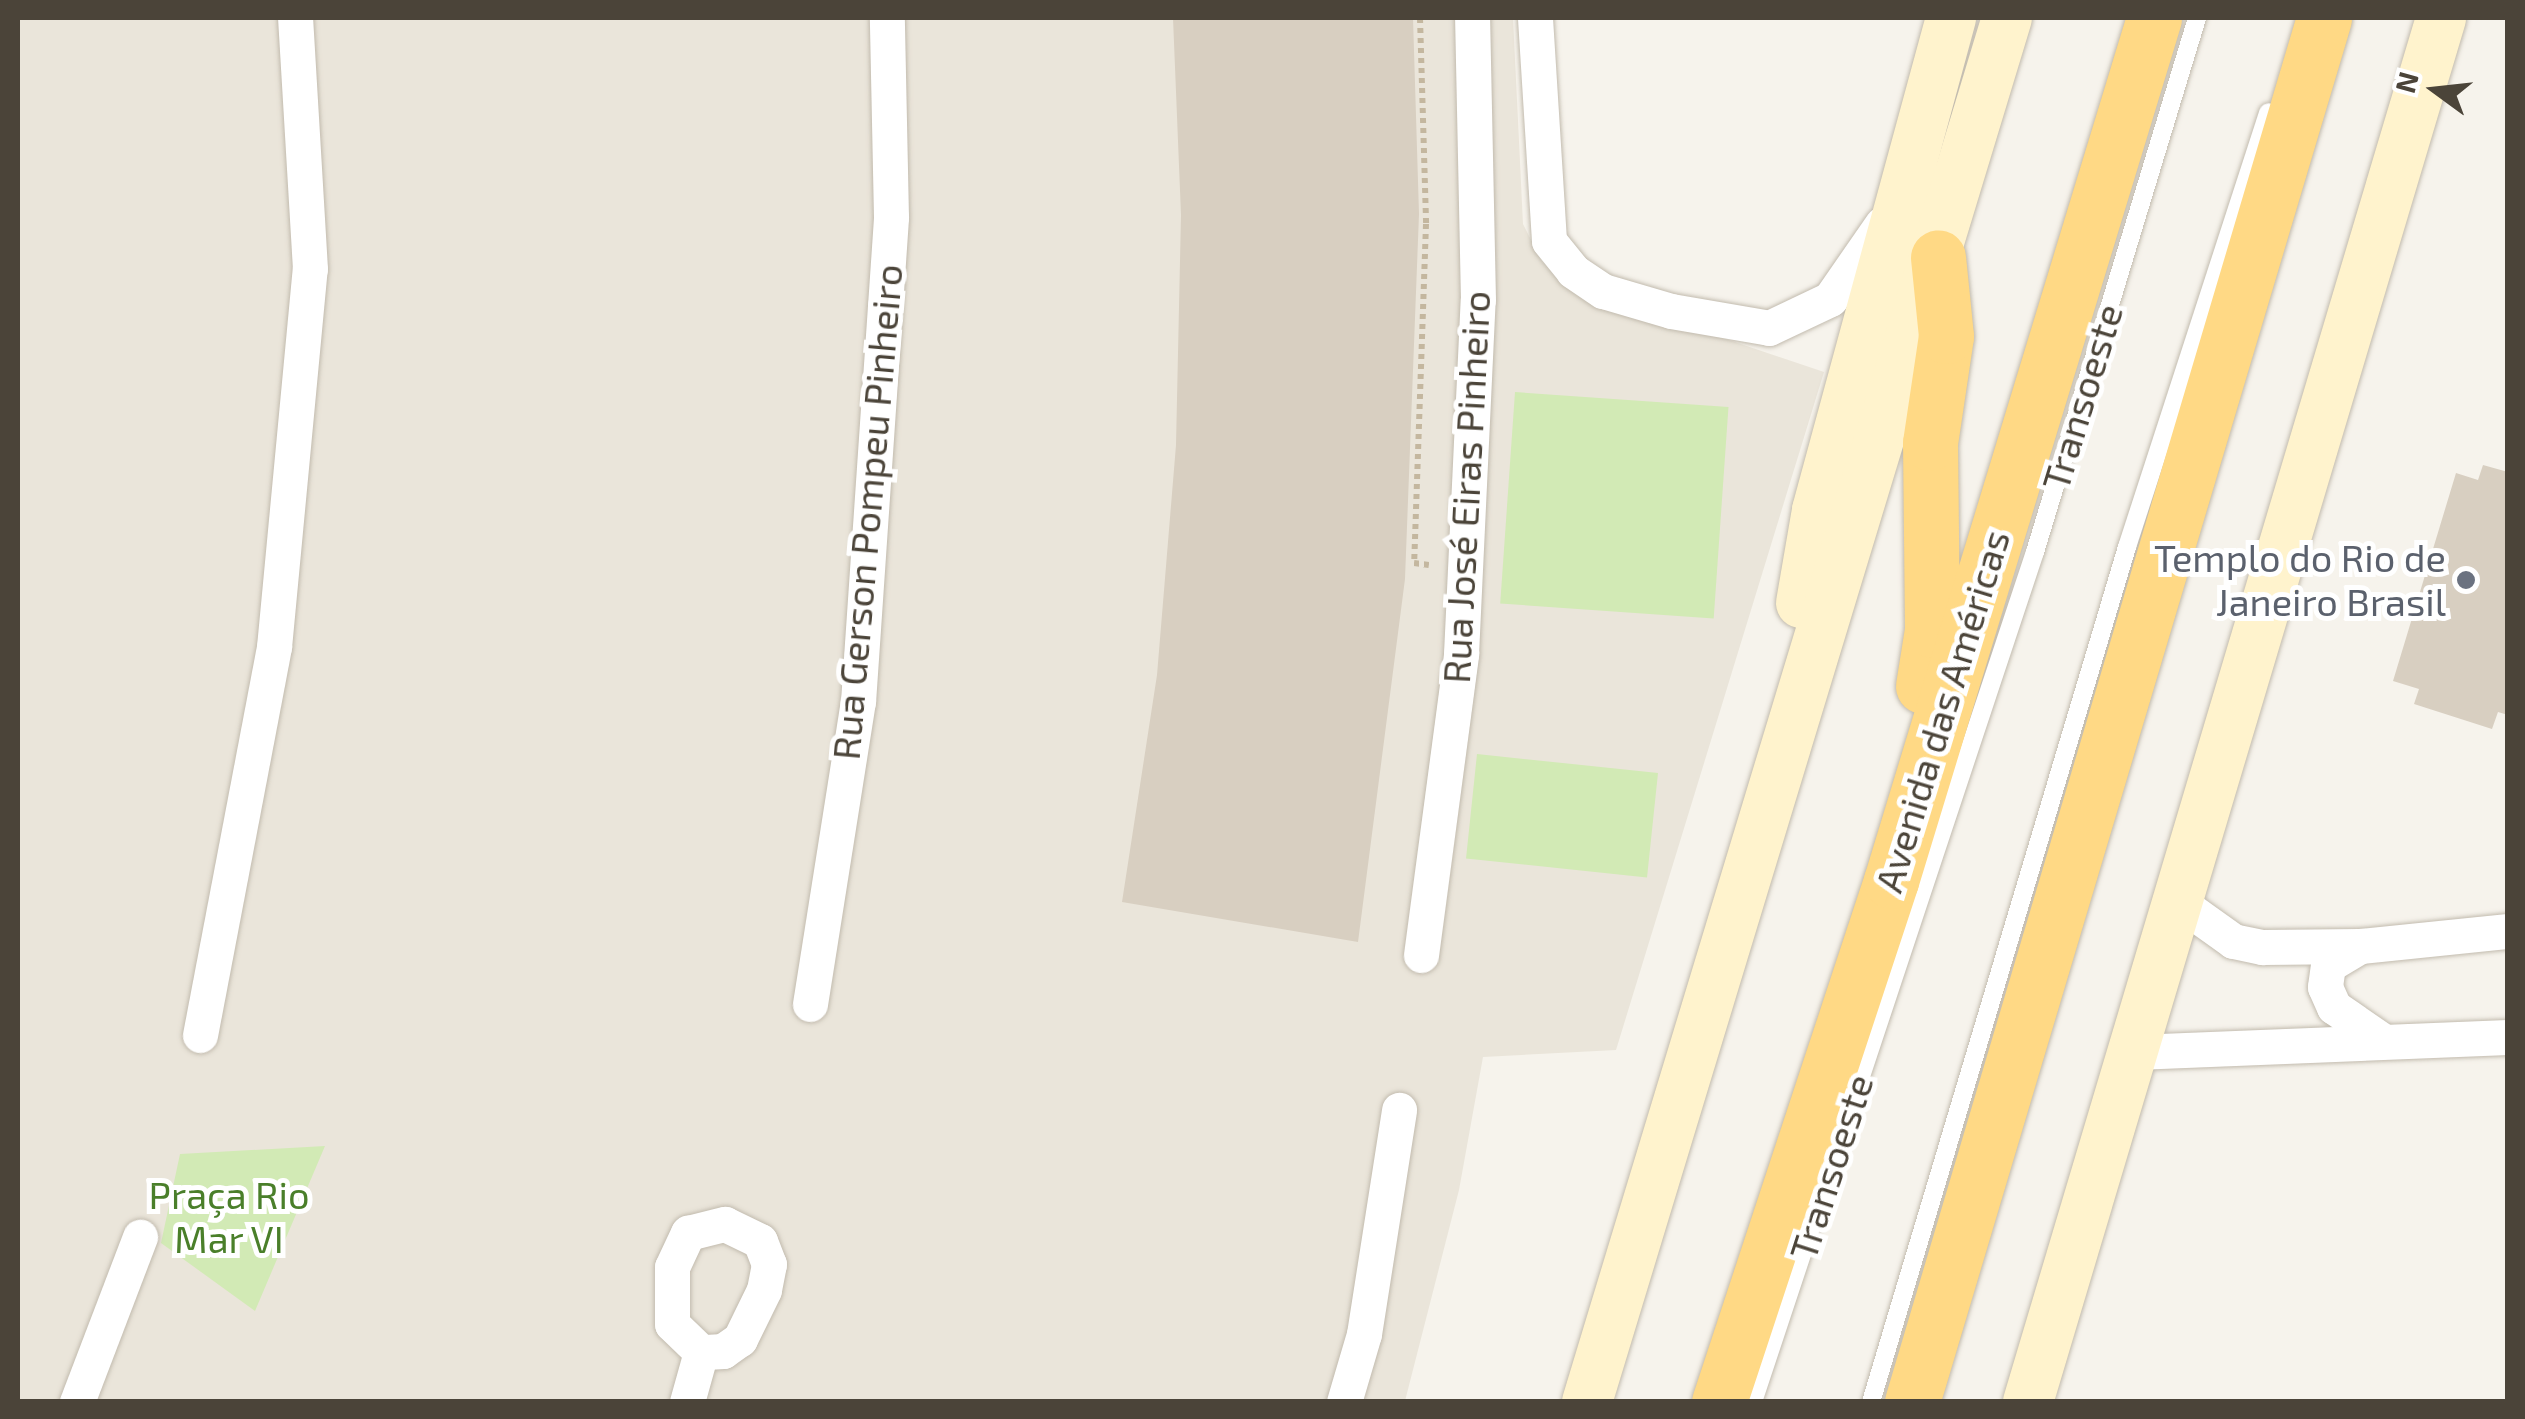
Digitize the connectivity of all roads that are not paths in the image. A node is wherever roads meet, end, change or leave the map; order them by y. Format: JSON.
{"nodes":[{"id":1,"x":295,"y":18,"type":"edge"},
{"id":2,"x":887,"y":18,"type":"edge"},
{"id":3,"x":1472,"y":18,"type":"edge"},
{"id":4,"x":1535,"y":18,"type":"edge"},
{"id":5,"x":1951,"y":18,"type":"edge"},
{"id":6,"x":2007,"y":18,"type":"edge"},
{"id":7,"x":2154,"y":18,"type":"edge"},
{"id":8,"x":2198,"y":18,"type":"edge"},
{"id":9,"x":2324,"y":18,"type":"edge"},
{"id":10,"x":2441,"y":18,"type":"edge"},
{"id":11,"x":2274,"y":93,"type":"dead end"},
{"id":12,"x":1899,"y":195,"type":"junction"},
{"id":13,"x":1938,"y":257,"type":"junction"},
{"id":14,"x":1773,"y":774,"type":"junction"},
{"id":15,"x":1890,"y":881,"type":"junction"},
{"id":16,"x":2180,"y":903,"type":"junction"},
{"id":17,"x":2508,"y":931,"type":"edge"},
{"id":18,"x":2360,"y":946,"type":"junction"},
{"id":19,"x":1421,"y":955,"type":"dead end"},
{"id":20,"x":810,"y":1004,"type":"dead end"},
{"id":21,"x":200,"y":1035,"type":"dead end"},
{"id":22,"x":2508,"y":1037,"type":"edge"},
{"id":23,"x":2383,"y":1041,"type":"junction"},
{"id":24,"x":2134,"y":1052,"type":"junction"},
{"id":25,"x":1400,"y":1110,"type":"dead end"},
{"id":26,"x":140,"y":1237,"type":"dead end"},
{"id":27,"x":700,"y":1352,"type":"dead end"},
{"id":28,"x":77,"y":1402,"type":"edge"},
{"id":29,"x":686,"y":1402,"type":"edge"},
{"id":30,"x":1344,"y":1402,"type":"edge"},
{"id":31,"x":1588,"y":1402,"type":"edge"},
{"id":32,"x":1719,"y":1402,"type":"edge"},
{"id":33,"x":1753,"y":1402,"type":"edge"},
{"id":34,"x":1871,"y":1402,"type":"edge"},
{"id":35,"x":1912,"y":1402,"type":"edge"},
{"id":36,"x":2028,"y":1402,"type":"edge"}],
"edges":[{"from":1,"to":21,"type":"street"},
{"from":2,"to":20,"type":"street","name":"Rua Gerson Pompeu Pinheiro"},
{"from":3,"to":19,"type":"street","name":"Rua José Eiras Pinheiro"},
{"from":4,"to":12,"type":"street"},
{"from":5,"to":12,"type":"main road"},
{"from":6,"to":13,"type":"main road"},
{"from":7,"to":15,"type":"highway","name":"Avenida das Américas"},
{"from":8,"to":33,"type":"lane","name":"Transoeste"},
{"from":9,"to":35,"type":"highway"},
{"from":10,"to":16,"type":"main road"},
{"from":11,"to":34,"type":"lane"},
{"from":12,"to":14,"type":"main road"},
{"from":13,"to":14,"type":"main road"},
{"from":13,"to":15,"type":"highway"},
{"from":14,"to":31,"type":"main road"},
{"from":15,"to":32,"type":"highway","name":"Avenida das Américas"},
{"from":16,"to":18,"type":"street"},
{"from":16,"to":24,"type":"main road"},
{"from":17,"to":18,"type":"street"},
{"from":18,"to":23,"type":"street"},
{"from":22,"to":23,"type":"street"},
{"from":23,"to":24,"type":"street"},
{"from":24,"to":36,"type":"main road"},
{"from":25,"to":30,"type":"street"},
{"from":26,"to":28,"type":"street"},
{"from":27,"to":29,"type":"street"}]}
